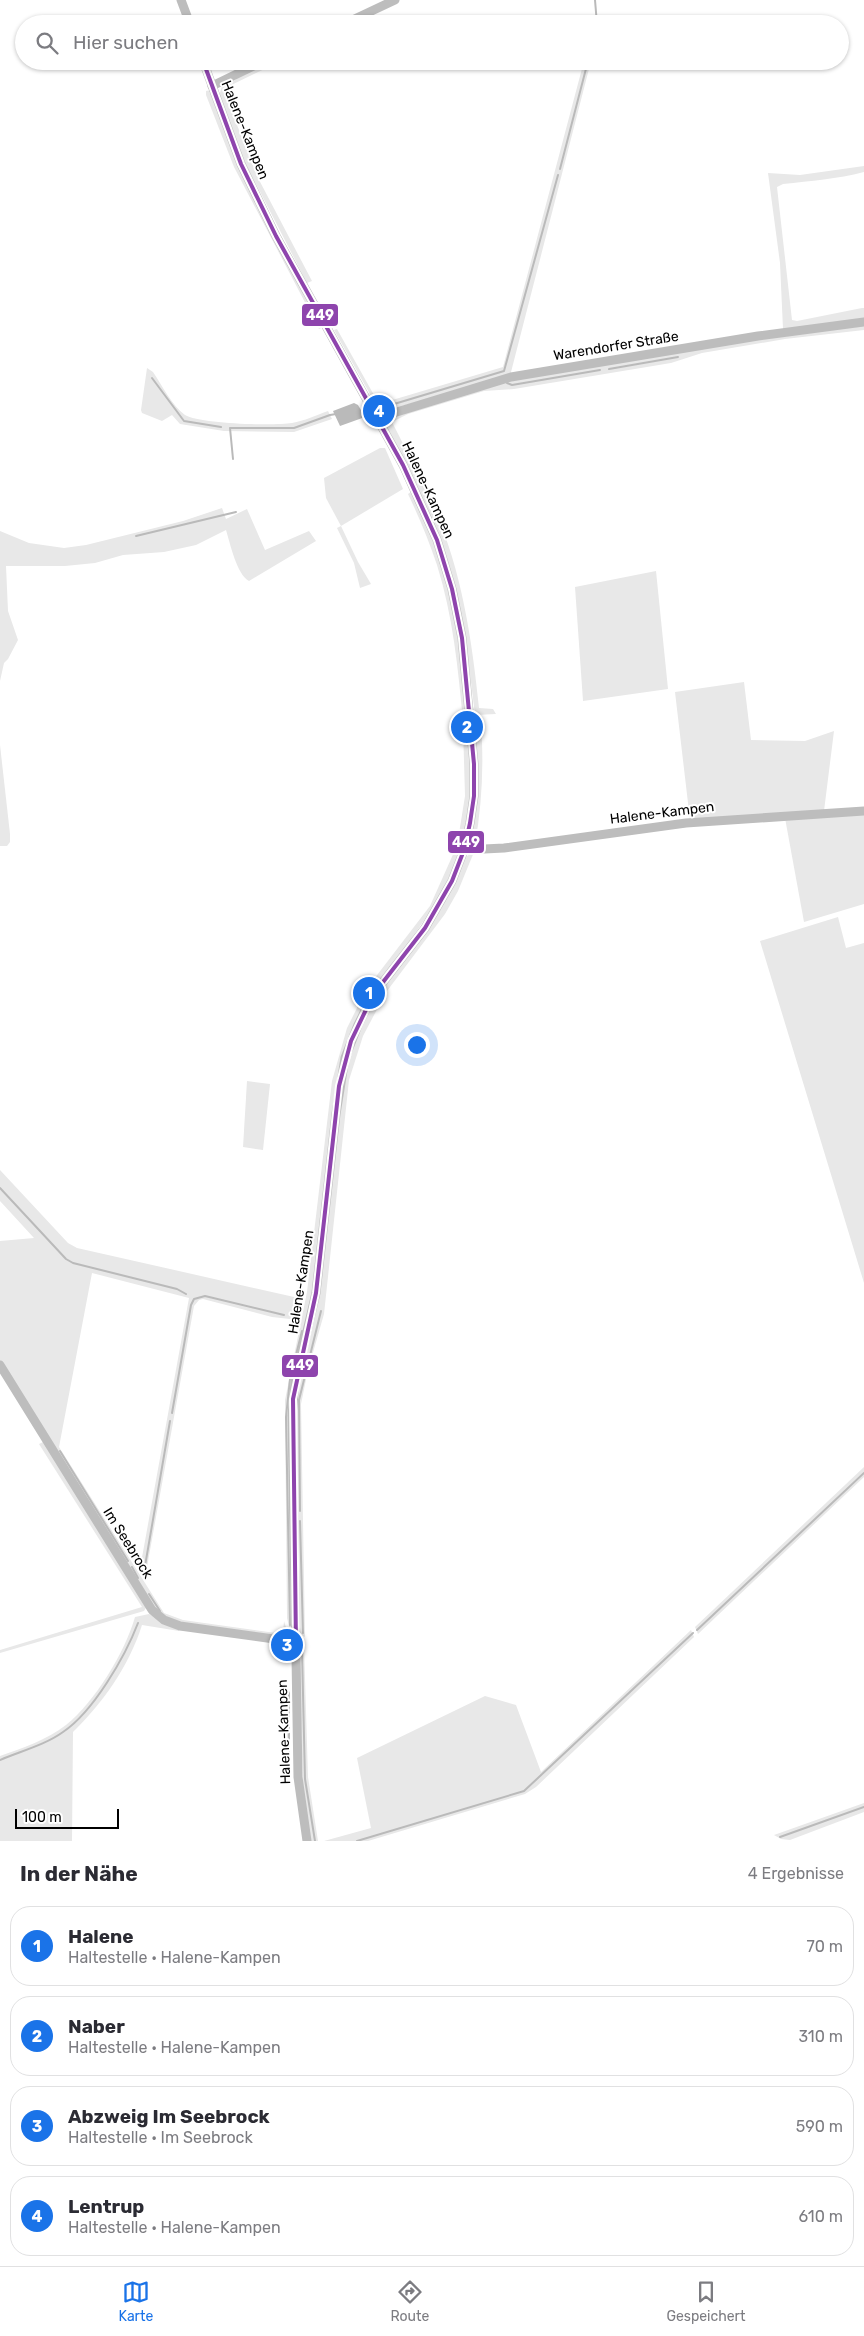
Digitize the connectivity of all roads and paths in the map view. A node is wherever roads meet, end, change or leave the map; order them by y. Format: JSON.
{"nodes":[{"id":1,"x":181,"y":0,"type":"edge"},
{"id":2,"x":395,"y":0,"type":"edge"},
{"id":3,"x":187,"y":15,"type":"edge"},
{"id":4,"x":363,"y":15,"type":"edge"},
{"id":5,"x":206,"y":70,"type":"edge"},
{"id":6,"x":245,"y":70,"type":"edge"},
{"id":7,"x":212,"y":86,"type":"junction"},
{"id":8,"x":864,"y":322,"type":"edge"},
{"id":9,"x":377,"y":418,"type":"junction"},
{"id":10,"x":864,"y":810,"type":"edge"},
{"id":11,"x":464,"y":850,"type":"junction"},
{"id":12,"x":0,"y":1365,"type":"edge"},
{"id":13,"x":296,"y":1642,"type":"junction"},
{"id":14,"x":307,"y":1841,"type":"edge"}],
"edges":[{"from":1,"to":3,"type":"street"},
{"from":2,"to":4,"type":"street"},
{"from":5,"to":7,"type":"street","name":"Halene-Kampen"},
{"from":6,"to":7,"type":"street"},
{"from":7,"to":9,"type":"street","name":"Halene-Kampen"},
{"from":8,"to":9,"type":"street","name":"Warendorfer Straße"},
{"from":9,"to":11,"type":"street","name":"Halene-Kampen"},
{"from":10,"to":11,"type":"street","name":"Halene-Kampen"},
{"from":11,"to":13,"type":"street","name":"Halene-Kampen"},
{"from":12,"to":13,"type":"street","name":"Im Seebrock"},
{"from":13,"to":14,"type":"street","name":"Halene-Kampen"}]}
